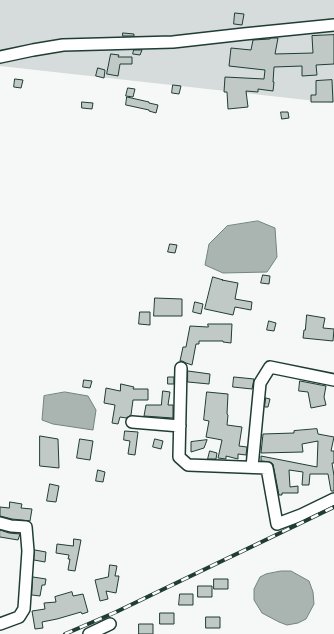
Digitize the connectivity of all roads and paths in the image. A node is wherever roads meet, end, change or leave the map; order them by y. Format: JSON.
{"nodes":[{"id":1,"x":334,"y":25,"type":"edge"},
{"id":2,"x":0,"y":57,"type":"edge"},
{"id":3,"x":181,"y":368,"type":"dead end"},
{"id":4,"x":334,"y":380,"type":"edge"},
{"id":5,"x":132,"y":422,"type":"dead end"},
{"id":6,"x":180,"y":426,"type":"junction"},
{"id":7,"x":252,"y":468,"type":"junction"},
{"id":8,"x":334,"y":499,"type":"edge"},
{"id":9,"x":0,"y":523,"type":"edge"},
{"id":10,"x":0,"y":624,"type":"edge"},
{"id":11,"x":110,"y":624,"type":"dead end"},
{"id":12,"x":89,"y":634,"type":"edge"}],
"edges":[{"from":1,"to":2,"type":"street"},
{"from":3,"to":6,"type":"street"},
{"from":4,"to":7,"type":"street"},
{"from":5,"to":6,"type":"street"},
{"from":6,"to":7,"type":"street"},
{"from":7,"to":8,"type":"street"},
{"from":9,"to":10,"type":"street"},
{"from":11,"to":12,"type":"street"}]}
